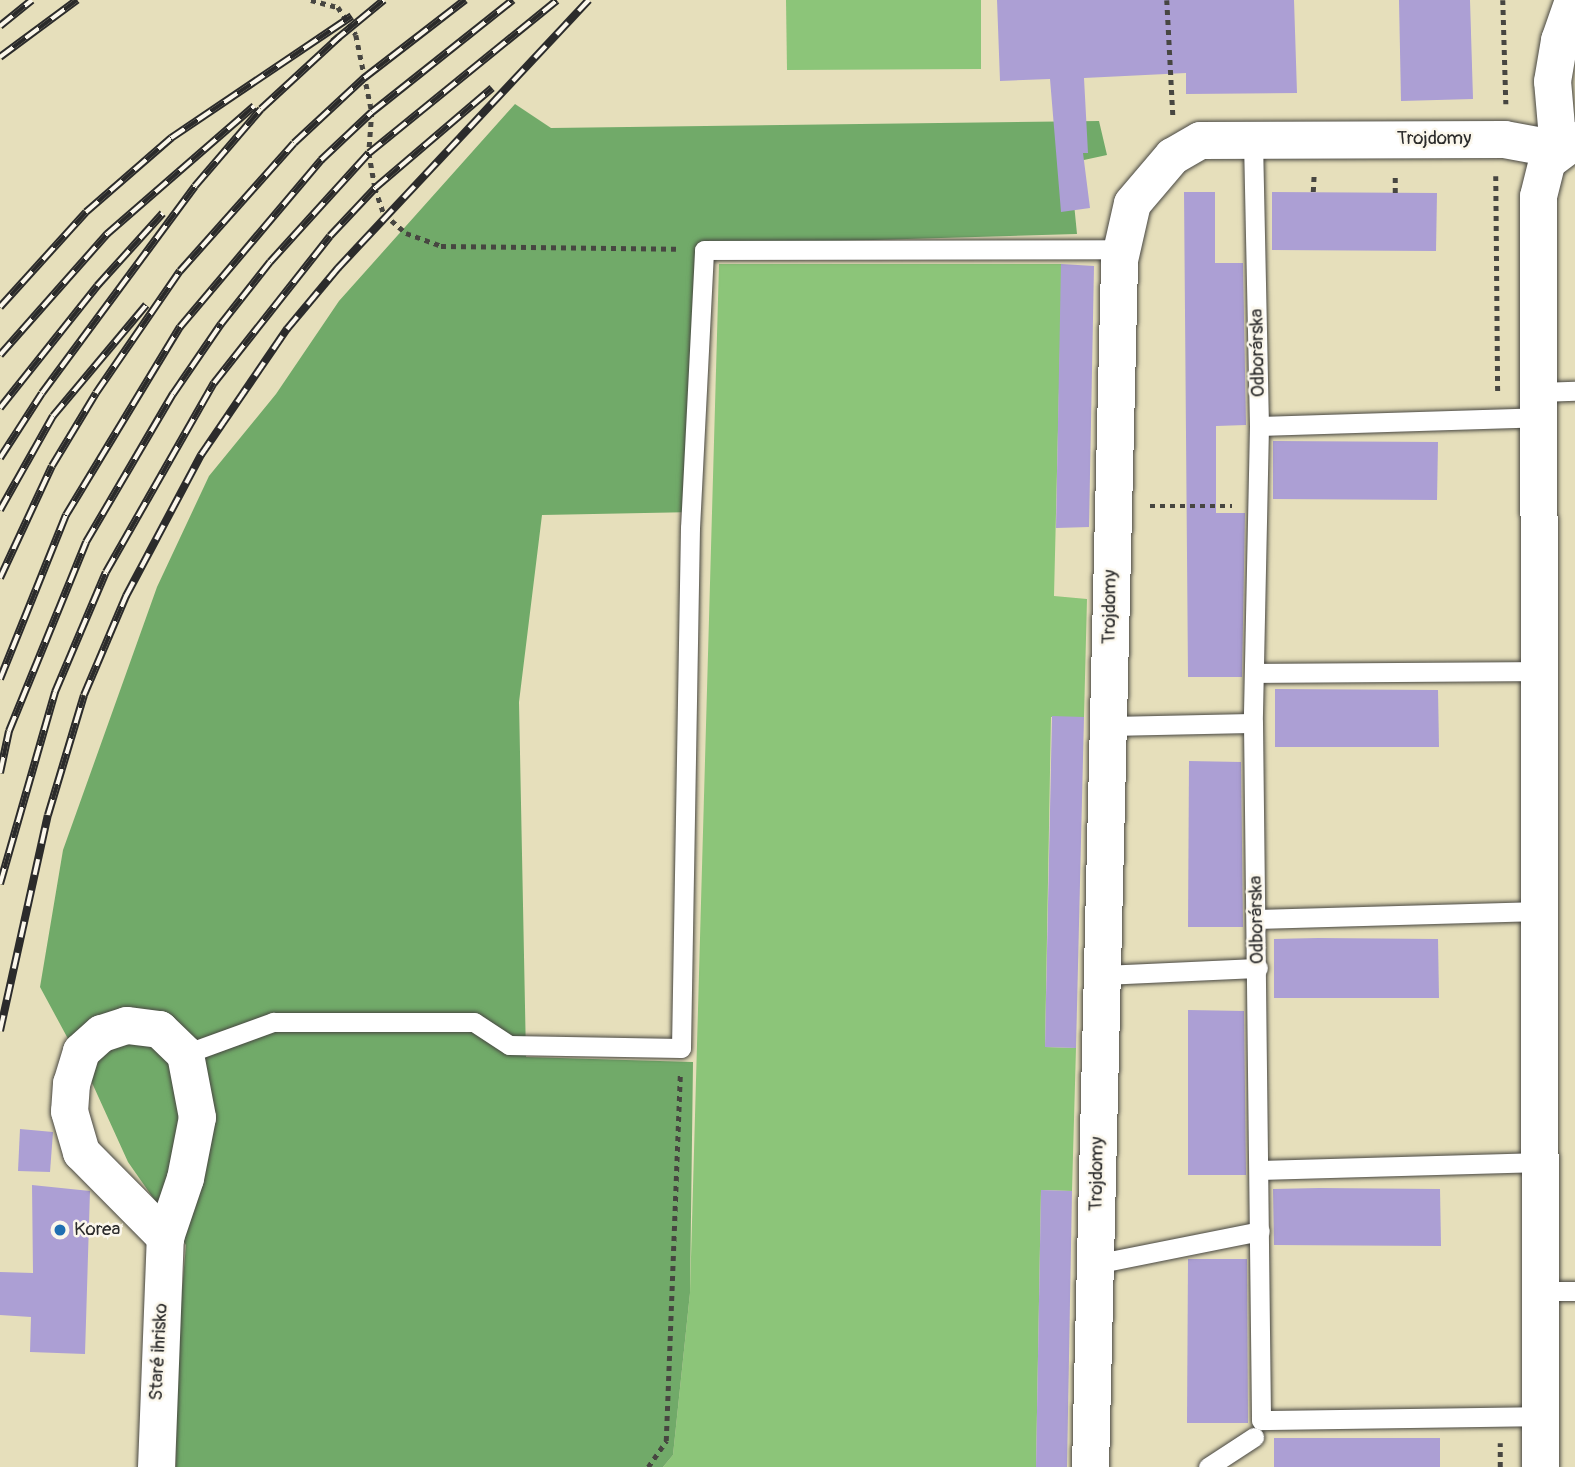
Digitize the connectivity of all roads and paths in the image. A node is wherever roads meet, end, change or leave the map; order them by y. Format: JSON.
{"nodes":[{"id":1,"x":311,"y":0,"type":"edge"},
{"id":2,"x":1167,"y":0,"type":"edge"},
{"id":3,"x":1503,"y":0,"type":"edge"},
{"id":4,"x":1573,"y":0,"type":"edge"},
{"id":5,"x":1254,"y":139,"type":"junction"},
{"id":6,"x":1504,"y":139,"type":"junction"},
{"id":7,"x":1186,"y":144,"type":"junction"},
{"id":8,"x":1566,"y":145,"type":"edge"},
{"id":9,"x":1120,"y":249,"type":"junction"},
{"id":10,"x":704,"y":250,"type":"junction"},
{"id":11,"x":1575,"y":391,"type":"edge"},
{"id":12,"x":1539,"y":404,"type":"junction"},
{"id":13,"x":1259,"y":425,"type":"junction"},
{"id":14,"x":1113,"y":506,"type":"junction"},
{"id":15,"x":1258,"y":506,"type":"junction"},
{"id":16,"x":1540,"y":671,"type":"junction"},
{"id":17,"x":1254,"y":673,"type":"junction"},
{"id":18,"x":1253,"y":723,"type":"junction"},
{"id":19,"x":1108,"y":726,"type":"junction"},
{"id":20,"x":1540,"y":911,"type":"junction"},
{"id":21,"x":1257,"y":919,"type":"junction"},
{"id":22,"x":1258,"y":968,"type":"junction"},
{"id":23,"x":1102,"y":975,"type":"junction"},
{"id":24,"x":681,"y":1048,"type":"junction"},
{"id":25,"x":185,"y":1054,"type":"junction"},
{"id":26,"x":1542,"y":1162,"type":"junction"},
{"id":27,"x":1260,"y":1170,"type":"junction"},
{"id":28,"x":1260,"y":1231,"type":"junction"},
{"id":29,"x":165,"y":1237,"type":"junction"},
{"id":30,"x":1095,"y":1264,"type":"junction"},
{"id":31,"x":1558,"y":1291,"type":"edge"},
{"id":32,"x":1541,"y":1416,"type":"junction"},
{"id":33,"x":1254,"y":1437,"type":"dead end"},
{"id":34,"x":156,"y":1467,"type":"edge"},
{"id":35,"x":648,"y":1467,"type":"edge"},
{"id":36,"x":1090,"y":1467,"type":"edge"},
{"id":37,"x":1208,"y":1467,"type":"edge"},
{"id":38,"x":1541,"y":1467,"type":"edge"}],
"edges":[{"from":1,"to":10,"type":"path"},
{"from":2,"to":7,"type":"path"},
{"from":3,"to":6,"type":"path"},
{"from":4,"to":8,"type":"street"},
{"from":5,"to":6,"type":"street","name":"Trojdomy"},
{"from":5,"to":7,"type":"street","name":"Trojdomy"},
{"from":5,"to":13,"type":"lane","name":"Odborárska"},
{"from":6,"to":8,"type":"street","name":"Trojdomy"},
{"from":7,"to":9,"type":"street","name":"Trojdomy"},
{"from":8,"to":12,"type":"street"},
{"from":9,"to":10,"type":"lane"},
{"from":9,"to":14,"type":"street","name":"Trojdomy"},
{"from":10,"to":24,"type":"lane"},
{"from":11,"to":12,"type":"lane"},
{"from":12,"to":13,"type":"lane"},
{"from":12,"to":16,"type":"street"},
{"from":13,"to":15,"type":"lane","name":"Odborárska"},
{"from":14,"to":15,"type":"path"},
{"from":14,"to":19,"type":"street","name":"Trojdomy"},
{"from":15,"to":17,"type":"lane","name":"Odborárska"},
{"from":16,"to":17,"type":"lane"},
{"from":16,"to":20,"type":"street"},
{"from":17,"to":18,"type":"lane","name":"Odborárska"},
{"from":18,"to":19,"type":"lane"},
{"from":18,"to":21,"type":"lane","name":"Odborárska"},
{"from":19,"to":23,"type":"street","name":"Trojdomy"},
{"from":20,"to":21,"type":"lane"},
{"from":20,"to":26,"type":"street"},
{"from":21,"to":22,"type":"lane","name":"Odborárska"},
{"from":22,"to":23,"type":"lane"},
{"from":22,"to":27,"type":"lane","name":"Odborárska"},
{"from":23,"to":30,"type":"street","name":"Trojdomy"},
{"from":24,"to":25,"type":"lane"},
{"from":24,"to":35,"type":"path"},
{"from":25,"to":29,"type":"street","name":"Staré ihrisko"},
{"from":25,"to":29,"type":"street"},
{"from":26,"to":27,"type":"lane"},
{"from":26,"to":31,"type":"street"},
{"from":27,"to":28,"type":"lane","name":"Odborárska"},
{"from":28,"to":30,"type":"lane"},
{"from":28,"to":32,"type":"lane","name":"Odborárska"},
{"from":29,"to":34,"type":"street","name":"Staré ihrisko"},
{"from":30,"to":36,"type":"street","name":"Trojdomy"},
{"from":31,"to":32,"type":"street"},
{"from":32,"to":38,"type":"street"},
{"from":33,"to":37,"type":"lane"}]}
